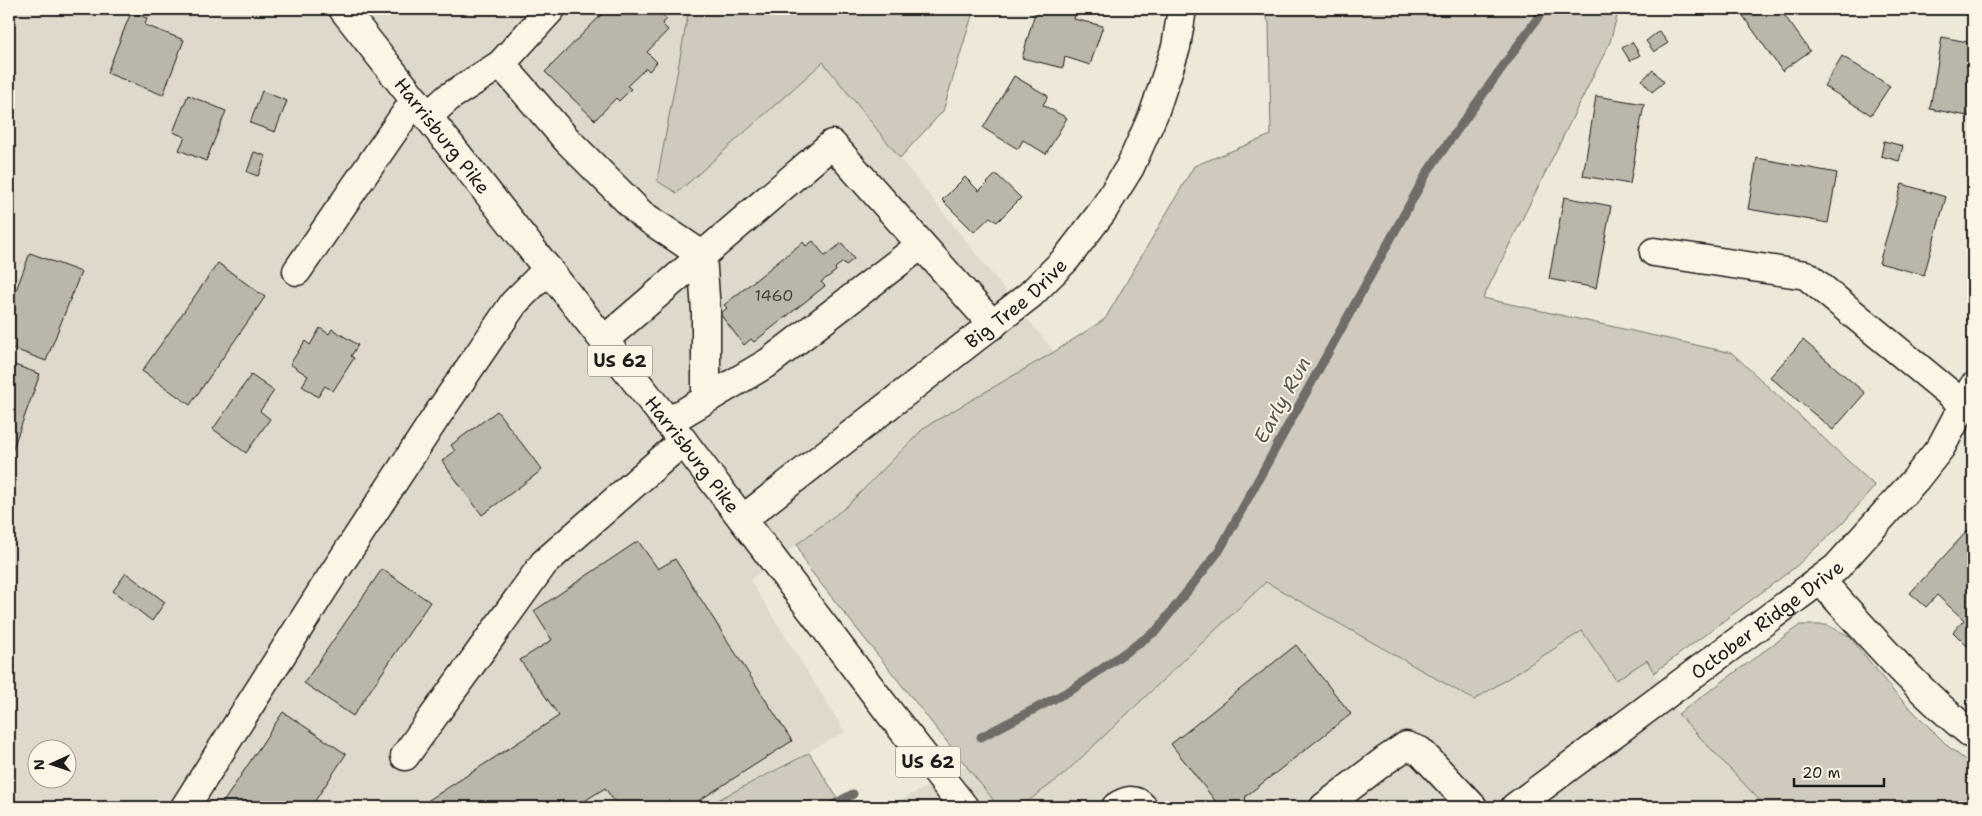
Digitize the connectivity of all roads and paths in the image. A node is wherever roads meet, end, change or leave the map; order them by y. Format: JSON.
{"nodes":[{"id":1,"x":343,"y":9,"type":"edge"},
{"id":2,"x":550,"y":9,"type":"edge"},
{"id":3,"x":1182,"y":9,"type":"edge"},
{"id":4,"x":501,"y":64,"type":"junction"},
{"id":5,"x":422,"y":108,"type":"junction"},
{"id":6,"x":921,"y":246,"type":"junction"},
{"id":7,"x":1654,"y":252,"type":"dead end"},
{"id":8,"x":702,"y":255,"type":"junction"},
{"id":9,"x":548,"y":269,"type":"junction"},
{"id":10,"x":297,"y":271,"type":"dead end"},
{"id":11,"x":993,"y":324,"type":"junction"},
{"id":12,"x":604,"y":340,"type":"junction"},
{"id":13,"x":1969,"y":396,"type":"edge"},
{"id":14,"x":706,"y":399,"type":"junction"},
{"id":15,"x":676,"y":432,"type":"junction"},
{"id":16,"x":743,"y":520,"type":"junction"},
{"id":17,"x":1820,"y":580,"type":"junction"},
{"id":18,"x":1973,"y":735,"type":"edge"},
{"id":19,"x":405,"y":756,"type":"dead end"},
{"id":20,"x":185,"y":807,"type":"edge"},
{"id":21,"x":964,"y":807,"type":"edge"},
{"id":22,"x":1116,"y":807,"type":"edge"},
{"id":23,"x":1143,"y":807,"type":"edge"},
{"id":24,"x":1324,"y":807,"type":"edge"},
{"id":25,"x":1473,"y":807,"type":"edge"},
{"id":26,"x":1515,"y":807,"type":"edge"}],
"edges":[{"from":1,"to":5,"type":"street","name":"Harrisburg Pike","number":"US 62"},
{"from":2,"to":4,"type":"street"},
{"from":3,"to":11,"type":"street","name":"Big Tree Drive"},
{"from":4,"to":5,"type":"street"},
{"from":4,"to":8,"type":"street"},
{"from":5,"to":9,"type":"street","name":"Harrisburg Pike","number":"US 62"},
{"from":5,"to":10,"type":"street"},
{"from":6,"to":8,"type":"street"},
{"from":6,"to":11,"type":"street"},
{"from":6,"to":14,"type":"street"},
{"from":7,"to":13,"type":"street"},
{"from":8,"to":12,"type":"street"},
{"from":8,"to":14,"type":"street"},
{"from":9,"to":12,"type":"street","name":"Harrisburg Pike","number":"US 62"},
{"from":9,"to":20,"type":"street"},
{"from":11,"to":16,"type":"street","name":"Big Tree Drive"},
{"from":12,"to":15,"type":"street","name":"Harrisburg Pike","number":"US 62"},
{"from":13,"to":17,"type":"street","name":"October Ridge Drive"},
{"from":14,"to":15,"type":"street"},
{"from":15,"to":16,"type":"street","name":"Harrisburg Pike","number":"US 62"},
{"from":15,"to":19,"type":"street"},
{"from":16,"to":21,"type":"street","name":"Harrisburg Pike","number":"US 62"},
{"from":17,"to":18,"type":"street"},
{"from":17,"to":26,"type":"street","name":"October Ridge Drive"},
{"from":22,"to":23,"type":"street"},
{"from":24,"to":25,"type":"street"}]}
